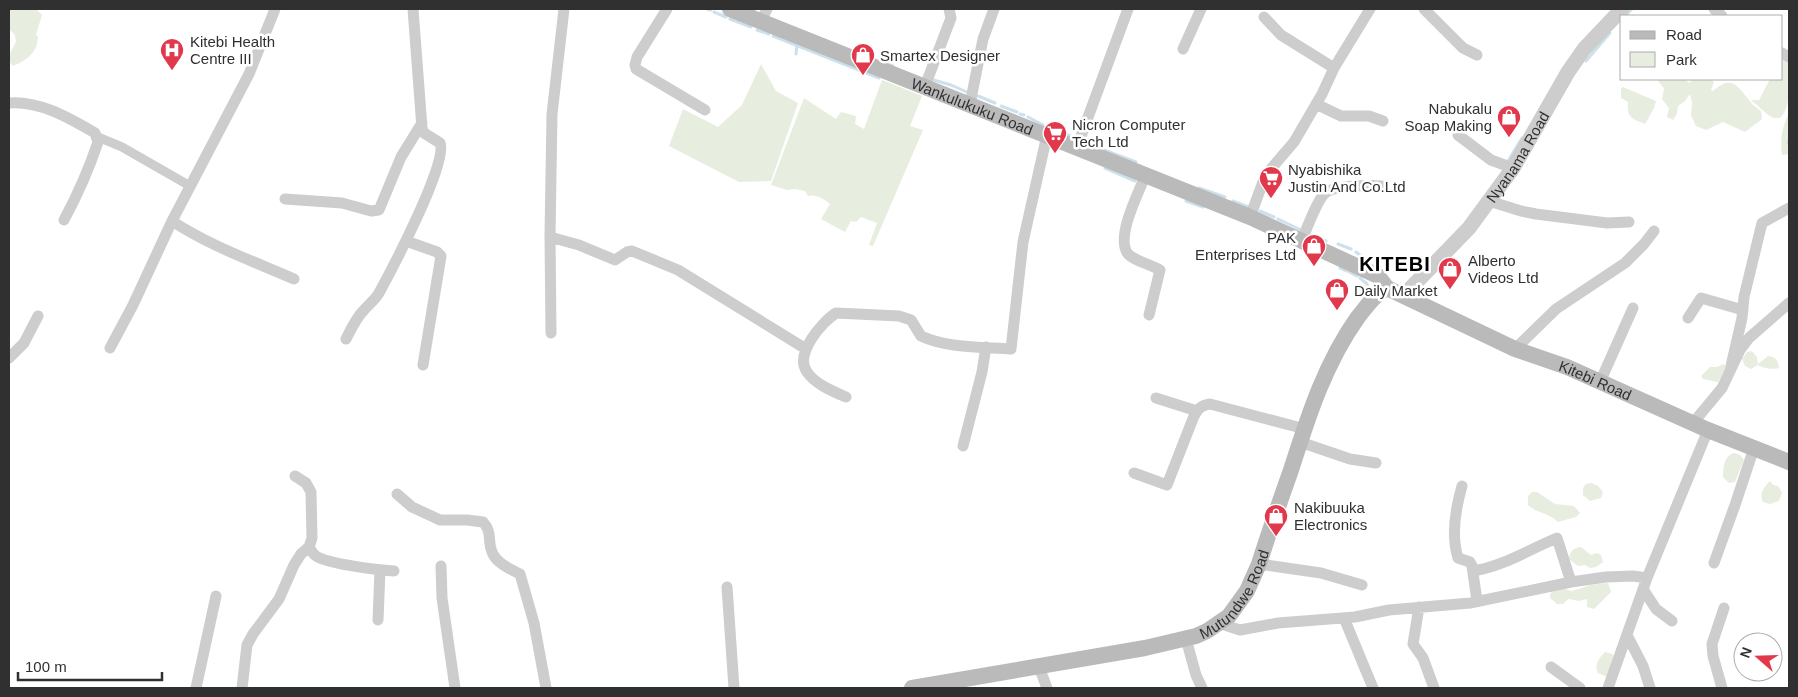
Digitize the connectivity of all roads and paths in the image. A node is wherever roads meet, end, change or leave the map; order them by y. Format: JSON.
{"nodes":[{"id":1,"x":275,"y":9,"type":"edge"},
{"id":2,"x":413,"y":9,"type":"edge"},
{"id":3,"x":564,"y":9,"type":"edge"},
{"id":4,"x":667,"y":9,"type":"edge"},
{"id":5,"x":730,"y":9,"type":"edge"},
{"id":6,"x":949,"y":9,"type":"edge"},
{"id":7,"x":994,"y":9,"type":"edge"},
{"id":8,"x":1128,"y":9,"type":"edge"},
{"id":9,"x":1201,"y":9,"type":"edge"},
{"id":10,"x":1370,"y":9,"type":"edge"},
{"id":11,"x":1424,"y":9,"type":"edge"},
{"id":12,"x":1622,"y":9,"type":"edge"},
{"id":13,"x":764,"y":15,"type":"edge"},
{"id":14,"x":1264,"y":17,"type":"dead end"},
{"id":15,"x":1183,"y":49,"type":"dead end"},
{"id":16,"x":1477,"y":55,"type":"dead end"},
{"id":17,"x":1334,"y":68,"type":"junction"},
{"id":18,"x":925,"y":86,"type":"junction"},
{"id":19,"x":9,"y":103,"type":"edge"},
{"id":20,"x":970,"y":104,"type":"junction"},
{"id":21,"x":1316,"y":104,"type":"junction"},
{"id":22,"x":705,"y":110,"type":"dead end"},
{"id":23,"x":1383,"y":120,"type":"dead end"},
{"id":24,"x":422,"y":123,"type":"junction"},
{"id":25,"x":1047,"y":135,"type":"junction"},
{"id":26,"x":1458,"y":135,"type":"dead end"},
{"id":27,"x":98,"y":138,"type":"junction"},
{"id":28,"x":1077,"y":147,"type":"junction"},
{"id":29,"x":1513,"y":168,"type":"junction"},
{"id":30,"x":1146,"y":174,"type":"junction"},
{"id":31,"x":190,"y":186,"type":"junction"},
{"id":32,"x":1382,"y":186,"type":"dead end"},
{"id":33,"x":285,"y":198,"type":"dead end"},
{"id":34,"x":1489,"y":200,"type":"junction"},
{"id":35,"x":1789,"y":208,"type":"edge"},
{"id":36,"x":1250,"y":217,"type":"junction"},
{"id":37,"x":64,"y":220,"type":"dead end"},
{"id":38,"x":172,"y":221,"type":"junction"},
{"id":39,"x":1630,"y":222,"type":"dead end"},
{"id":40,"x":1654,"y":231,"type":"dead end"},
{"id":41,"x":550,"y":237,"type":"junction"},
{"id":42,"x":1302,"y":240,"type":"junction"},
{"id":43,"x":406,"y":241,"type":"junction"},
{"id":44,"x":294,"y":279,"type":"dead end"},
{"id":45,"x":1387,"y":288,"type":"junction"},
{"id":46,"x":1403,"y":296,"type":"junction"},
{"id":47,"x":1789,"y":303,"type":"edge"},
{"id":48,"x":1633,"y":308,"type":"dead end"},
{"id":49,"x":1743,"y":310,"type":"junction"},
{"id":50,"x":1149,"y":315,"type":"dead end"},
{"id":51,"x":38,"y":316,"type":"dead end"},
{"id":52,"x":1688,"y":318,"type":"dead end"},
{"id":53,"x":551,"y":332,"type":"dead end"},
{"id":54,"x":346,"y":339,"type":"dead end"},
{"id":55,"x":986,"y":347,"type":"junction"},
{"id":56,"x":110,"y":348,"type":"dead end"},
{"id":57,"x":806,"y":349,"type":"junction"},
{"id":58,"x":1515,"y":349,"type":"junction"},
{"id":59,"x":9,"y":358,"type":"edge"},
{"id":60,"x":423,"y":365,"type":"dead end"},
{"id":61,"x":1731,"y":366,"type":"junction"},
{"id":62,"x":1600,"y":382,"type":"junction"},
{"id":63,"x":846,"y":398,"type":"dead end"},
{"id":64,"x":1156,"y":398,"type":"dead end"},
{"id":65,"x":1197,"y":411,"type":"junction"},
{"id":66,"x":1701,"y":426,"type":"junction"},
{"id":67,"x":1302,"y":436,"type":"junction"},
{"id":68,"x":963,"y":446,"type":"dead end"},
{"id":69,"x":1754,"y":448,"type":"junction"},
{"id":70,"x":1789,"y":462,"type":"edge"},
{"id":71,"x":1376,"y":463,"type":"dead end"},
{"id":72,"x":1134,"y":473,"type":"dead end"},
{"id":73,"x":295,"y":476,"type":"dead end"},
{"id":74,"x":1462,"y":486,"type":"dead end"},
{"id":75,"x":397,"y":494,"type":"dead end"},
{"id":76,"x":310,"y":547,"type":"junction"},
{"id":77,"x":1714,"y":562,"type":"dead end"},
{"id":78,"x":1259,"y":564,"type":"junction"},
{"id":79,"x":441,"y":566,"type":"dead end"},
{"id":80,"x":380,"y":570,"type":"junction"},
{"id":81,"x":394,"y":571,"type":"dead end"},
{"id":82,"x":1473,"y":571,"type":"junction"},
{"id":83,"x":1571,"y":582,"type":"junction"},
{"id":84,"x":1645,"y":584,"type":"junction"},
{"id":85,"x":1362,"y":585,"type":"dead end"},
{"id":86,"x":727,"y":587,"type":"dead end"},
{"id":87,"x":216,"y":596,"type":"dead end"},
{"id":88,"x":1477,"y":601,"type":"junction"},
{"id":89,"x":1419,"y":607,"type":"junction"},
{"id":90,"x":1724,"y":608,"type":"dead end"},
{"id":91,"x":1344,"y":618,"type":"junction"},
{"id":92,"x":378,"y":620,"type":"dead end"},
{"id":93,"x":1672,"y":621,"type":"dead end"},
{"id":94,"x":1218,"y":623,"type":"junction"},
{"id":95,"x":1627,"y":635,"type":"junction"},
{"id":96,"x":1186,"y":639,"type":"junction"},
{"id":97,"x":1039,"y":667,"type":"junction"},
{"id":98,"x":1551,"y":667,"type":"dead end"},
{"id":99,"x":196,"y":688,"type":"edge"},
{"id":100,"x":242,"y":688,"type":"edge"},
{"id":101,"x":455,"y":688,"type":"edge"},
{"id":102,"x":546,"y":688,"type":"edge"},
{"id":103,"x":734,"y":688,"type":"edge"},
{"id":104,"x":912,"y":688,"type":"edge"},
{"id":105,"x":1047,"y":688,"type":"edge"},
{"id":106,"x":1202,"y":688,"type":"edge"},
{"id":107,"x":1373,"y":688,"type":"edge"},
{"id":108,"x":1434,"y":688,"type":"edge"},
{"id":109,"x":1580,"y":688,"type":"edge"},
{"id":110,"x":1608,"y":688,"type":"edge"},
{"id":111,"x":1650,"y":688,"type":"edge"},
{"id":112,"x":1722,"y":688,"type":"edge"}],
"edges":[{"from":1,"to":31,"type":"street"},
{"from":2,"to":24,"type":"street"},
{"from":3,"to":41,"type":"street"},
{"from":4,"to":22,"type":"street"},
{"from":5,"to":13,"type":"main road","name":"Wankulukuku Road"},
{"from":6,"to":18,"type":"street"},
{"from":7,"to":20,"type":"street"},
{"from":8,"to":28,"type":"street"},
{"from":9,"to":15,"type":"street"},
{"from":10,"to":17,"type":"street"},
{"from":11,"to":16,"type":"street"},
{"from":12,"to":29,"type":"street","name":"Nyanama Road"},
{"from":13,"to":18,"type":"main road","name":"Wankulukuku Road"},
{"from":14,"to":17,"type":"street"},
{"from":17,"to":21,"type":"street"},
{"from":18,"to":20,"type":"main road","name":"Wankulukuku Road"},
{"from":19,"to":27,"type":"street"},
{"from":20,"to":25,"type":"main road","name":"Wankulukuku Road"},
{"from":21,"to":23,"type":"street"},
{"from":21,"to":36,"type":"street"},
{"from":24,"to":33,"type":"street"},
{"from":24,"to":43,"type":"street"},
{"from":25,"to":28,"type":"main road","name":"Wankulukuku Road"},
{"from":25,"to":55,"type":"street"},
{"from":26,"to":29,"type":"street"},
{"from":27,"to":31,"type":"street"},
{"from":27,"to":37,"type":"street"},
{"from":28,"to":30,"type":"main road","name":"Wankulukuku Road"},
{"from":29,"to":34,"type":"street","name":"Nyanama Road"},
{"from":30,"to":36,"type":"main road","name":"Wankulukuku Road"},
{"from":30,"to":50,"type":"street"},
{"from":31,"to":38,"type":"street"},
{"from":32,"to":42,"type":"street"},
{"from":34,"to":39,"type":"street"},
{"from":34,"to":46,"type":"street","name":"Nyanama Road"},
{"from":35,"to":49,"type":"street"},
{"from":36,"to":42,"type":"main road","name":"Wankulukuku Road"},
{"from":38,"to":44,"type":"street"},
{"from":38,"to":56,"type":"street"},
{"from":40,"to":58,"type":"street"},
{"from":41,"to":53,"type":"street"},
{"from":41,"to":57,"type":"street"},
{"from":42,"to":45,"type":"main road","name":"Wankulukuku Road"},
{"from":43,"to":54,"type":"street"},
{"from":43,"to":60,"type":"street"},
{"from":45,"to":46,"type":"main road","name":"Wankulukuku Road"},
{"from":45,"to":67,"type":"main road","name":"Mutundwe Road"},
{"from":46,"to":58,"type":"main road","name":"Kitebi Road"},
{"from":47,"to":61,"type":"street"},
{"from":48,"to":62,"type":"street"},
{"from":49,"to":52,"type":"street"},
{"from":49,"to":61,"type":"street"},
{"from":51,"to":59,"type":"street"},
{"from":55,"to":57,"type":"street"},
{"from":55,"to":68,"type":"street"},
{"from":57,"to":63,"type":"street"},
{"from":58,"to":62,"type":"main road","name":"Kitebi Road"},
{"from":61,"to":66,"type":"street"},
{"from":62,"to":66,"type":"main road","name":"Kitebi Road"},
{"from":64,"to":65,"type":"street"},
{"from":65,"to":67,"type":"street"},
{"from":65,"to":72,"type":"street"},
{"from":66,"to":69,"type":"main road","name":"Kitebi Road"},
{"from":66,"to":84,"type":"street"},
{"from":67,"to":71,"type":"street"},
{"from":67,"to":78,"type":"main road","name":"Mutundwe Road"},
{"from":69,"to":70,"type":"main road","name":"Kitebi Road"},
{"from":69,"to":77,"type":"street"},
{"from":73,"to":76,"type":"street"},
{"from":74,"to":82,"type":"street"},
{"from":75,"to":102,"type":"street"},
{"from":76,"to":80,"type":"street"},
{"from":76,"to":100,"type":"street"},
{"from":78,"to":85,"type":"street"},
{"from":78,"to":94,"type":"main road","name":"Mutundwe Road"},
{"from":79,"to":101,"type":"street"},
{"from":80,"to":81,"type":"street"},
{"from":80,"to":92,"type":"street"},
{"from":82,"to":83,"type":"street"},
{"from":82,"to":88,"type":"street"},
{"from":83,"to":84,"type":"street"},
{"from":83,"to":88,"type":"street"},
{"from":84,"to":93,"type":"street"},
{"from":84,"to":95,"type":"street"},
{"from":86,"to":103,"type":"street"},
{"from":87,"to":99,"type":"street"},
{"from":88,"to":89,"type":"street"},
{"from":89,"to":91,"type":"street"},
{"from":89,"to":108,"type":"street"},
{"from":90,"to":112,"type":"street"},
{"from":91,"to":94,"type":"street"},
{"from":91,"to":107,"type":"street"},
{"from":94,"to":96,"type":"main road","name":"Mutundwe Road"},
{"from":95,"to":110,"type":"street"},
{"from":95,"to":111,"type":"street"},
{"from":96,"to":97,"type":"main road","name":"Mutundwe Road"},
{"from":96,"to":106,"type":"street"},
{"from":97,"to":104,"type":"main road","name":"Mutundwe Road"},
{"from":97,"to":105,"type":"street"},
{"from":98,"to":109,"type":"street"}]}
